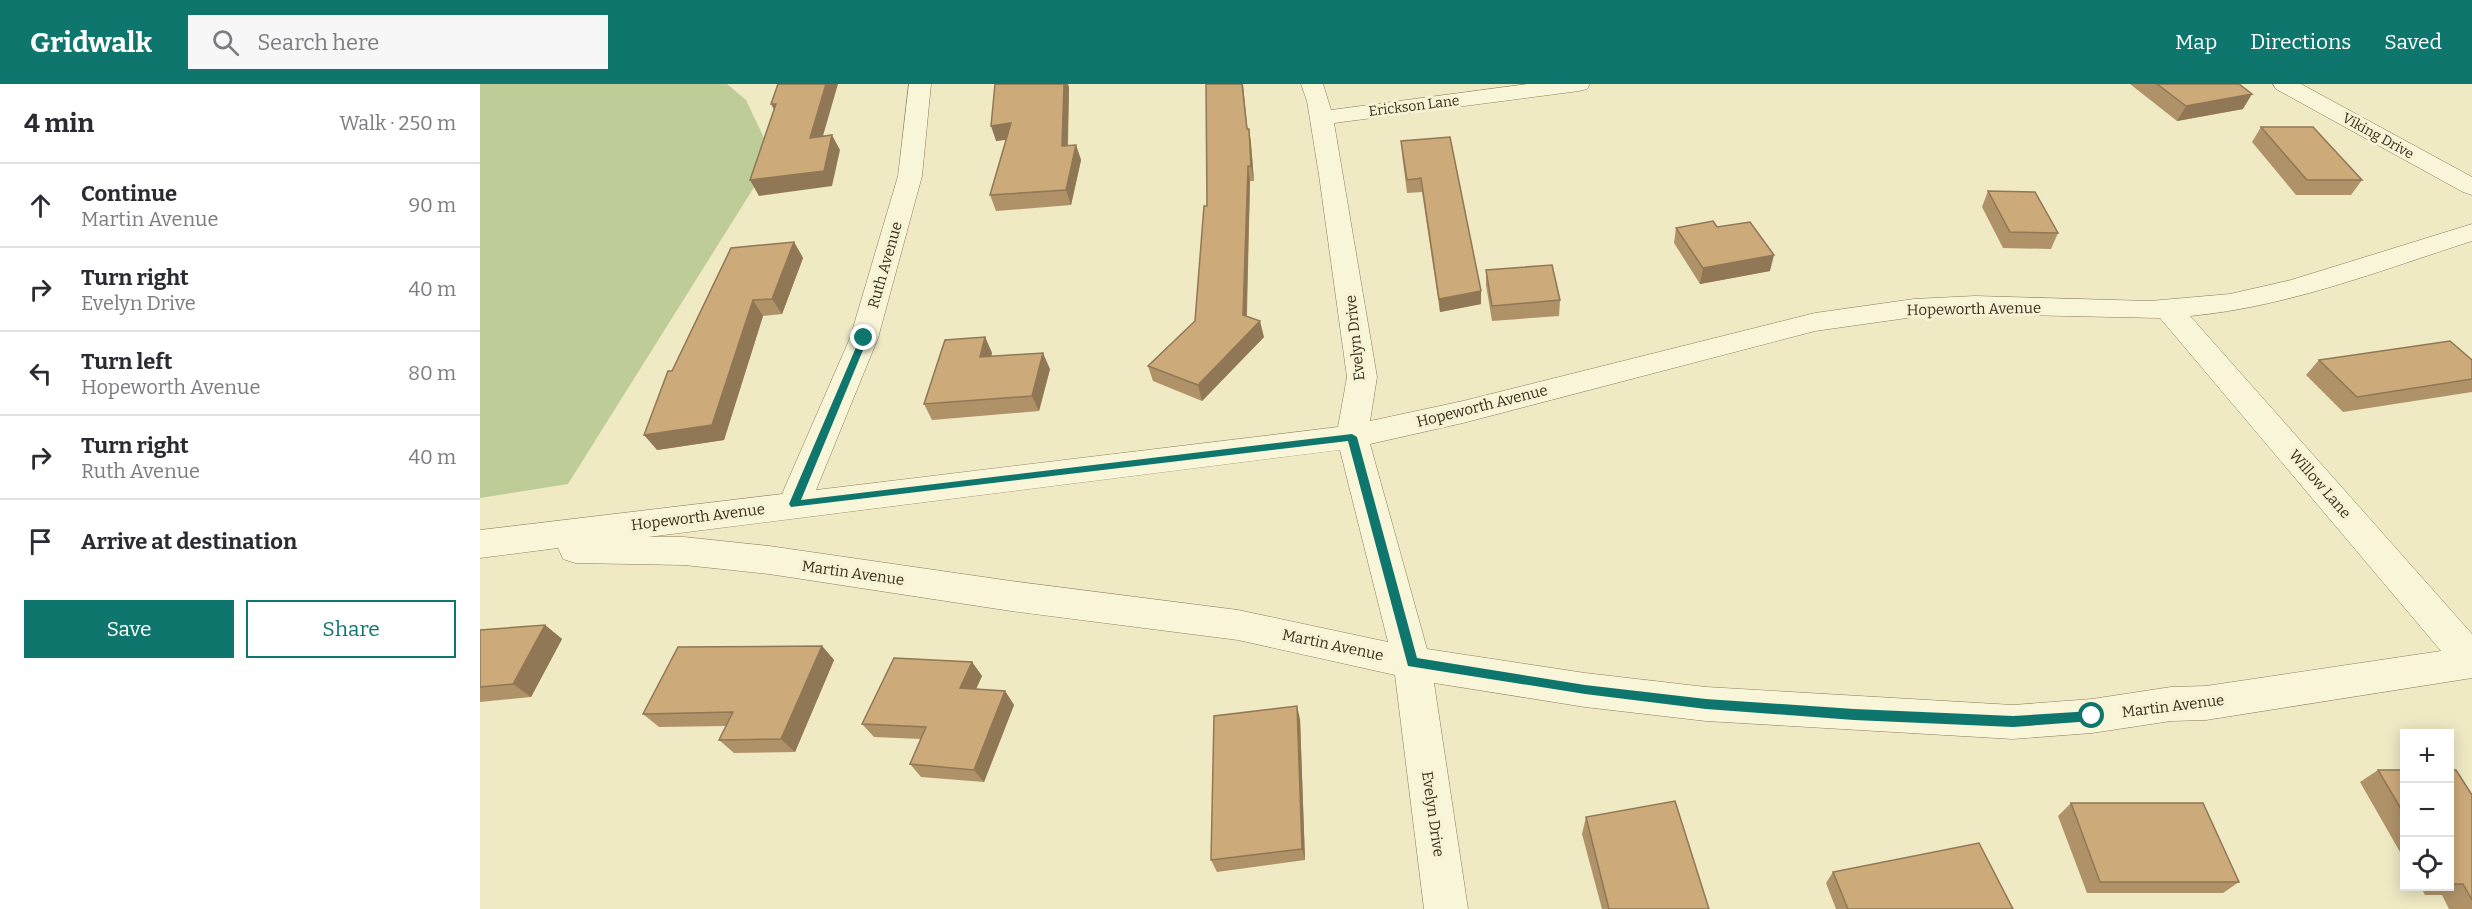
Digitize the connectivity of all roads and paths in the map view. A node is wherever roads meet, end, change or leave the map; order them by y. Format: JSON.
{"nodes":[{"id":1,"x":920,"y":84,"type":"edge"},
{"id":2,"x":1312,"y":84,"type":"edge"},
{"id":3,"x":1579,"y":84,"type":"edge"},
{"id":4,"x":2284,"y":84,"type":"edge"},
{"id":5,"x":1320,"y":118,"type":"junction"},
{"id":6,"x":2472,"y":187,"type":"edge"},
{"id":7,"x":2472,"y":232,"type":"edge"},
{"id":8,"x":2167,"y":308,"type":"junction"},
{"id":9,"x":1352,"y":437,"type":"junction"},
{"id":10,"x":794,"y":504,"type":"junction"},
{"id":11,"x":480,"y":546,"type":"edge"},
{"id":12,"x":2472,"y":661,"type":"edge"},
{"id":13,"x":1412,"y":663,"type":"junction"},
{"id":14,"x":1446,"y":909,"type":"edge"}],
"edges":[{"from":1,"to":10,"type":"street","name":"Ruth Avenue"},
{"from":2,"to":5,"type":"street","name":"Evelyn Drive"},
{"from":3,"to":5,"type":"street","name":"Erickson Lane"},
{"from":4,"to":6,"type":"street","name":"Viking Drive"},
{"from":5,"to":9,"type":"street","name":"Evelyn Drive"},
{"from":7,"to":8,"type":"street","name":"Hopeworth Avenue"},
{"from":8,"to":9,"type":"street","name":"Hopeworth Avenue"},
{"from":8,"to":12,"type":"street","name":"Willow Lane"},
{"from":9,"to":10,"type":"street","name":"Hopeworth Avenue"},
{"from":9,"to":13,"type":"street","name":"Evelyn Drive"},
{"from":10,"to":11,"type":"street","name":"Hopeworth Avenue"},
{"from":11,"to":13,"type":"street","name":"Martin Avenue"},
{"from":12,"to":13,"type":"street","name":"Martin Avenue"},
{"from":13,"to":14,"type":"street","name":"Evelyn Drive"}]}
